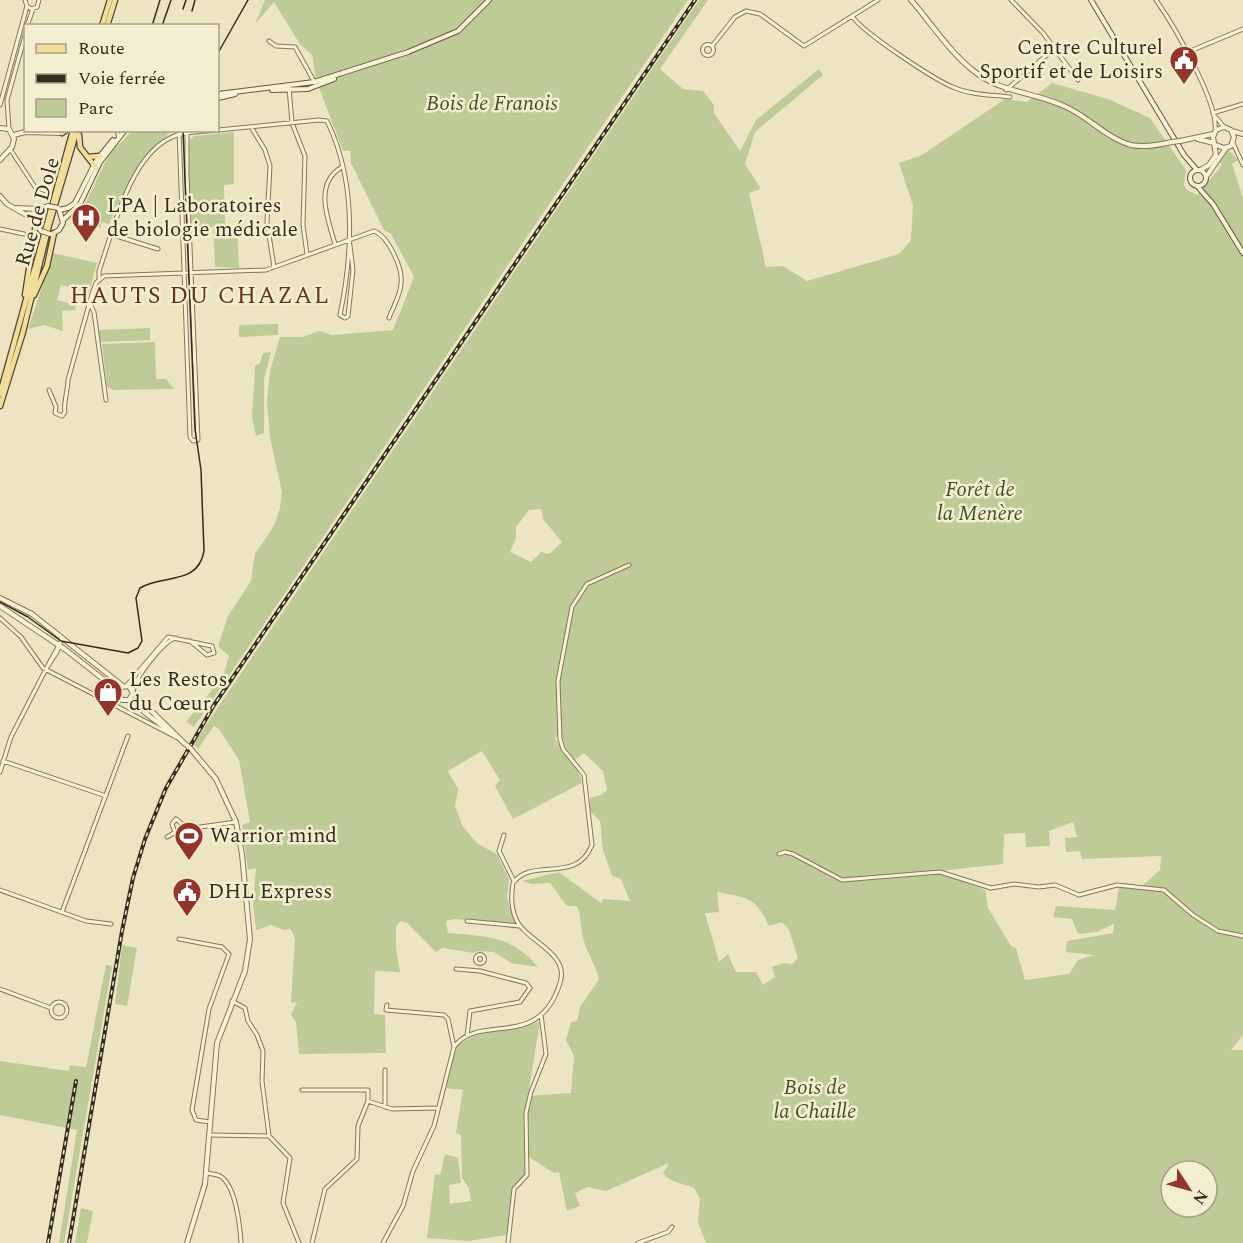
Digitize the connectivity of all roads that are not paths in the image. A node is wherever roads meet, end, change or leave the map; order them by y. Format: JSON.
{"nodes":[{"id":1,"x":39,"y":0,"type":"edge"},
{"id":2,"x":110,"y":0,"type":"edge"},
{"id":3,"x":115,"y":0,"type":"edge"},
{"id":4,"x":489,"y":0,"type":"edge"},
{"id":5,"x":878,"y":0,"type":"edge"},
{"id":6,"x":911,"y":0,"type":"edge"},
{"id":7,"x":1011,"y":0,"type":"edge"},
{"id":8,"x":1091,"y":0,"type":"edge"},
{"id":9,"x":1156,"y":0,"type":"edge"},
{"id":10,"x":24,"y":2,"type":"edge"},
{"id":11,"x":33,"y":9,"type":"junction"},
{"id":12,"x":852,"y":16,"type":"junction"},
{"id":13,"x":28,"y":24,"type":"edge"},
{"id":14,"x":103,"y":24,"type":"edge"},
{"id":15,"x":108,"y":24,"type":"edge"},
{"id":16,"x":1243,"y":29,"type":"edge"},
{"id":17,"x":24,"y":39,"type":"edge"},
{"id":18,"x":268,"y":41,"type":"dead end"},
{"id":19,"x":712,"y":45,"type":"dead end"},
{"id":20,"x":1055,"y":48,"type":"junction"},
{"id":21,"x":1188,"y":52,"type":"junction"},
{"id":22,"x":1078,"y":80,"type":"dead end"},
{"id":23,"x":315,"y":85,"type":"junction"},
{"id":24,"x":287,"y":89,"type":"junction"},
{"id":25,"x":1006,"y":90,"type":"junction"},
{"id":26,"x":219,"y":96,"type":"edge"},
{"id":27,"x":219,"y":96,"type":"edge"},
{"id":28,"x":1010,"y":97,"type":"dead end"},
{"id":29,"x":1243,"y":104,"type":"edge"},
{"id":30,"x":0,"y":105,"type":"edge"},
{"id":31,"x":1214,"y":114,"type":"junction"},
{"id":32,"x":292,"y":123,"type":"junction"},
{"id":33,"x":251,"y":127,"type":"junction"},
{"id":34,"x":1224,"y":127,"type":"junction"},
{"id":35,"x":0,"y":128,"type":"edge"},
{"id":36,"x":9,"y":129,"type":"junction"},
{"id":37,"x":219,"y":130,"type":"edge"},
{"id":38,"x":1232,"y":131,"type":"junction"},
{"id":39,"x":64,"y":132,"type":"edge"},
{"id":40,"x":72,"y":132,"type":"edge"},
{"id":41,"x":77,"y":132,"type":"edge"},
{"id":42,"x":78,"y":132,"type":"edge"},
{"id":43,"x":172,"y":132,"type":"edge"},
{"id":44,"x":187,"y":132,"type":"edge"},
{"id":45,"x":180,"y":133,"type":"edge"},
{"id":46,"x":1214,"y":133,"type":"junction"},
{"id":47,"x":14,"y":135,"type":"junction"},
{"id":48,"x":118,"y":135,"type":"edge"},
{"id":49,"x":1243,"y":135,"type":"edge"},
{"id":50,"x":168,"y":139,"type":"junction"},
{"id":51,"x":1194,"y":139,"type":"junction"},
{"id":52,"x":1233,"y":142,"type":"junction"},
{"id":53,"x":1215,"y":144,"type":"junction"},
{"id":54,"x":1227,"y":148,"type":"junction"},
{"id":55,"x":5,"y":151,"type":"edge"},
{"id":56,"x":1236,"y":153,"type":"junction"},
{"id":57,"x":1184,"y":155,"type":"junction"},
{"id":58,"x":100,"y":156,"type":"junction"},
{"id":59,"x":87,"y":157,"type":"junction"},
{"id":60,"x":0,"y":160,"type":"edge"},
{"id":61,"x":1243,"y":165,"type":"edge"},
{"id":62,"x":95,"y":166,"type":"junction"},
{"id":63,"x":342,"y":167,"type":"junction"},
{"id":64,"x":1198,"y":170,"type":"junction"},
{"id":65,"x":1191,"y":175,"type":"junction"},
{"id":66,"x":1206,"y":180,"type":"junction"},
{"id":67,"x":1198,"y":187,"type":"junction"},
{"id":68,"x":49,"y":192,"type":"dead end"},
{"id":69,"x":0,"y":196,"type":"edge"},
{"id":70,"x":1213,"y":204,"type":"junction"},
{"id":71,"x":12,"y":207,"type":"junction"},
{"id":72,"x":40,"y":209,"type":"junction"},
{"id":73,"x":59,"y":209,"type":"junction"},
{"id":74,"x":63,"y":220,"type":"junction"},
{"id":75,"x":35,"y":222,"type":"junction"},
{"id":76,"x":0,"y":229,"type":"edge"},
{"id":77,"x":24,"y":234,"type":"dead end"},
{"id":78,"x":52,"y":234,"type":"junction"},
{"id":79,"x":110,"y":234,"type":"junction"},
{"id":80,"x":350,"y":238,"type":"junction"},
{"id":81,"x":335,"y":244,"type":"junction"},
{"id":82,"x":158,"y":249,"type":"dead end"},
{"id":83,"x":1243,"y":253,"type":"edge"},
{"id":84,"x":307,"y":254,"type":"junction"},
{"id":85,"x":102,"y":263,"type":"junction"},
{"id":86,"x":274,"y":267,"type":"junction"},
{"id":87,"x":183,"y":272,"type":"junction"},
{"id":88,"x":191,"y":272,"type":"junction"},
{"id":89,"x":104,"y":276,"type":"junction"},
{"id":90,"x":99,"y":278,"type":"junction"},
{"id":91,"x":30,"y":303,"type":"junction"},
{"id":92,"x":90,"y":304,"type":"junction"},
{"id":93,"x":24,"y":310,"type":"junction"},
{"id":94,"x":389,"y":318,"type":"dead end"},
{"id":95,"x":49,"y":390,"type":"dead end"},
{"id":96,"x":0,"y":394,"type":"edge"},
{"id":97,"x":106,"y":400,"type":"dead end"},
{"id":98,"x":0,"y":406,"type":"edge"},
{"id":99,"x":56,"y":407,"type":"junction"},
{"id":100,"x":64,"y":407,"type":"junction"},
{"id":101,"x":629,"y":565,"type":"dead end"},
{"id":102,"x":0,"y":597,"type":"edge"},
{"id":103,"x":0,"y":606,"type":"edge"},
{"id":104,"x":0,"y":618,"type":"edge"},
{"id":105,"x":62,"y":638,"type":"junction"},
{"id":106,"x":181,"y":638,"type":"junction"},
{"id":107,"x":59,"y":645,"type":"junction"},
{"id":108,"x":156,"y":649,"type":"junction"},
{"id":109,"x":206,"y":649,"type":"dead end"},
{"id":110,"x":156,"y":655,"type":"junction"},
{"id":111,"x":37,"y":657,"type":"junction"},
{"id":112,"x":48,"y":662,"type":"junction"},
{"id":113,"x":46,"y":669,"type":"junction"},
{"id":114,"x":125,"y":686,"type":"junction"},
{"id":115,"x":118,"y":692,"type":"junction"},
{"id":116,"x":133,"y":692,"type":"junction"},
{"id":117,"x":120,"y":698,"type":"junction"},
{"id":118,"x":129,"y":700,"type":"junction"},
{"id":119,"x":110,"y":703,"type":"junction"},
{"id":120,"x":128,"y":736,"type":"dead end"},
{"id":121,"x":174,"y":736,"type":"junction"},
{"id":122,"x":184,"y":743,"type":"junction"},
{"id":123,"x":3,"y":761,"type":"junction"},
{"id":124,"x":0,"y":772,"type":"edge"},
{"id":125,"x":106,"y":796,"type":"junction"},
{"id":126,"x":236,"y":822,"type":"junction"},
{"id":127,"x":188,"y":829,"type":"junction"},
{"id":128,"x":174,"y":832,"type":"junction"},
{"id":129,"x":504,"y":835,"type":"dead end"},
{"id":130,"x":167,"y":837,"type":"dead end"},
{"id":131,"x":779,"y":854,"type":"dead end"},
{"id":132,"x":514,"y":881,"type":"junction"},
{"id":133,"x":0,"y":890,"type":"edge"},
{"id":134,"x":62,"y":912,"type":"junction"},
{"id":135,"x":467,"y":921,"type":"dead end"},
{"id":136,"x":111,"y":924,"type":"dead end"},
{"id":137,"x":520,"y":926,"type":"junction"},
{"id":138,"x":1243,"y":936,"type":"edge"},
{"id":139,"x":178,"y":939,"type":"dead end"},
{"id":140,"x":480,"y":963,"type":"dead end"},
{"id":141,"x":456,"y":969,"type":"dead end"},
{"id":142,"x":480,"y":971,"type":"junction"},
{"id":143,"x":0,"y":989,"type":"edge"},
{"id":144,"x":232,"y":1001,"type":"junction"},
{"id":145,"x":387,"y":1005,"type":"dead end"},
{"id":146,"x":51,"y":1008,"type":"junction"},
{"id":147,"x":541,"y":1015,"type":"junction"},
{"id":148,"x":467,"y":1036,"type":"junction"},
{"id":149,"x":454,"y":1047,"type":"junction"},
{"id":150,"x":385,"y":1070,"type":"dead end"},
{"id":151,"x":302,"y":1090,"type":"dead end"},
{"id":152,"x":368,"y":1101,"type":"junction"},
{"id":153,"x":385,"y":1107,"type":"junction"},
{"id":154,"x":438,"y":1108,"type":"junction"},
{"id":155,"x":210,"y":1122,"type":"junction"},
{"id":156,"x":209,"y":1135,"type":"junction"},
{"id":157,"x":269,"y":1136,"type":"junction"},
{"id":158,"x":207,"y":1173,"type":"junction"},
{"id":159,"x":672,"y":1227,"type":"dead end"},
{"id":160,"x":187,"y":1243,"type":"edge"},
{"id":161,"x":241,"y":1243,"type":"edge"},
{"id":162,"x":299,"y":1243,"type":"edge"},
{"id":163,"x":312,"y":1243,"type":"edge"},
{"id":164,"x":382,"y":1243,"type":"edge"},
{"id":165,"x":508,"y":1243,"type":"edge"},
{"id":166,"x":638,"y":1243,"type":"edge"}],
"edges":[{"from":1,"to":11,"type":"street"},
{"from":2,"to":14,"type":"main road"},
{"from":3,"to":15,"type":"main road"},
{"from":4,"to":23,"type":"street"},
{"from":5,"to":12,"type":"street"},
{"from":6,"to":25,"type":"street"},
{"from":7,"to":20,"type":"street"},
{"from":8,"to":57,"type":"street"},
{"from":9,"to":21,"type":"street"},
{"from":10,"to":11,"type":"street"},
{"from":10,"to":30,"type":"street"},
{"from":11,"to":13,"type":"street"},
{"from":12,"to":19,"type":"street"},
{"from":12,"to":28,"type":"street"},
{"from":16,"to":21,"type":"street"},
{"from":17,"to":36,"type":"street"},
{"from":18,"to":23,"type":"street"},
{"from":20,"to":22,"type":"street"},
{"from":20,"to":25,"type":"street"},
{"from":21,"to":31,"type":"street"},
{"from":23,"to":24,"type":"street"},
{"from":24,"to":26,"type":"street"},
{"from":24,"to":27,"type":"street"},
{"from":24,"to":32,"type":"street"},
{"from":25,"to":51,"type":"street","bridge":true},
{"from":29,"to":31,"type":"street"},
{"from":31,"to":34,"type":"street"},
{"from":31,"to":46,"type":"street"},
{"from":32,"to":33,"type":"street"},
{"from":32,"to":63,"type":"street"},
{"from":32,"to":84,"type":"street"},
{"from":33,"to":37,"type":"street"},
{"from":33,"to":86,"type":"street"},
{"from":34,"to":38,"type":"street"},
{"from":34,"to":46,"type":"street"},
{"from":35,"to":36,"type":"street"},
{"from":36,"to":47,"type":"street"},
{"from":38,"to":49,"type":"street"},
{"from":38,"to":52,"type":"street"},
{"from":39,"to":47,"type":"street"},
{"from":40,"to":93,"type":"main road","name":"Rue de Dole"},
{"from":41,"to":91,"type":"main road","name":"Rue de Dole"},
{"from":42,"to":59,"type":"main road"},
{"from":43,"to":50,"type":"street"},
{"from":44,"to":45,"type":"street"},
{"from":44,"to":88,"type":"street"},
{"from":45,"to":50,"type":"street"},
{"from":45,"to":87,"type":"street"},
{"from":46,"to":51,"type":"street"},
{"from":46,"to":53,"type":"street"},
{"from":47,"to":55,"type":"street"},
{"from":48,"to":58,"type":"street"},
{"from":48,"to":62,"type":"street"},
{"from":49,"to":52,"type":"street"},
{"from":50,"to":79,"type":"street"},
{"from":51,"to":53,"type":"street"},
{"from":52,"to":54,"type":"street"},
{"from":52,"to":56,"type":"street"},
{"from":53,"to":54,"type":"street"},
{"from":53,"to":64,"type":"street"},
{"from":54,"to":56,"type":"street"},
{"from":54,"to":66,"type":"street"},
{"from":55,"to":60,"type":"street"},
{"from":55,"to":68,"type":"street"},
{"from":56,"to":61,"type":"street"},
{"from":57,"to":64,"type":"street"},
{"from":57,"to":65,"type":"street"},
{"from":58,"to":59,"type":"main road"},
{"from":58,"to":62,"type":"street"},
{"from":59,"to":62,"type":"main road"},
{"from":62,"to":73,"type":"street"},
{"from":62,"to":74,"type":"street"},
{"from":63,"to":80,"type":"street"},
{"from":63,"to":81,"type":"street"},
{"from":64,"to":65,"type":"street"},
{"from":64,"to":66,"type":"street"},
{"from":65,"to":67,"type":"street"},
{"from":66,"to":67,"type":"street"},
{"from":66,"to":70,"type":"street"},
{"from":67,"to":70,"type":"street"},
{"from":69,"to":71,"type":"street"},
{"from":70,"to":83,"type":"street"},
{"from":71,"to":72,"type":"street"},
{"from":71,"to":75,"type":"street"},
{"from":72,"to":73,"type":"street","bridge":true},
{"from":72,"to":75,"type":"street"},
{"from":73,"to":74,"type":"street"},
{"from":74,"to":78,"type":"street"},
{"from":75,"to":78,"type":"street","bridge":true},
{"from":75,"to":93,"type":"main road"},
{"from":76,"to":77,"type":"street"},
{"from":78,"to":91,"type":"main road"},
{"from":79,"to":82,"type":"street"},
{"from":79,"to":85,"type":"street"},
{"from":80,"to":80,"type":"street"},
{"from":80,"to":81,"type":"street"},
{"from":80,"to":94,"type":"street"},
{"from":81,"to":84,"type":"street"},
{"from":84,"to":86,"type":"street"},
{"from":85,"to":89,"type":"street"},
{"from":85,"to":90,"type":"street"},
{"from":86,"to":88,"type":"street"},
{"from":87,"to":88,"type":"street"},
{"from":87,"to":88,"type":"street"},
{"from":87,"to":89,"type":"street"},
{"from":89,"to":90,"type":"street"},
{"from":90,"to":92,"type":"street"},
{"from":91,"to":98,"type":"main road","name":"Rue de Dole"},
{"from":92,"to":97,"type":"street"},
{"from":92,"to":100,"type":"street"},
{"from":93,"to":96,"type":"main road","name":"Rue de Dole"},
{"from":95,"to":99,"type":"street"},
{"from":99,"to":100,"type":"street"},
{"from":99,"to":100,"type":"street"},
{"from":101,"to":132,"type":"street"},
{"from":102,"to":105,"type":"street"},
{"from":103,"to":107,"type":"street"},
{"from":104,"to":111,"type":"street"},
{"from":105,"to":107,"type":"street"},
{"from":105,"to":114,"type":"street"},
{"from":106,"to":108,"type":"street"},
{"from":106,"to":109,"type":"street"},
{"from":106,"to":110,"type":"street"},
{"from":107,"to":112,"type":"street"},
{"from":107,"to":113,"type":"street"},
{"from":107,"to":115,"type":"street"},
{"from":108,"to":110,"type":"street"},
{"from":108,"to":114,"type":"street"},
{"from":110,"to":116,"type":"street"},
{"from":111,"to":112,"type":"street"},
{"from":111,"to":113,"type":"street"},
{"from":112,"to":113,"type":"street"},
{"from":113,"to":119,"type":"street"},
{"from":113,"to":123,"type":"street"},
{"from":114,"to":115,"type":"street"},
{"from":114,"to":116,"type":"street"},
{"from":115,"to":117,"type":"street"},
{"from":116,"to":118,"type":"street"},
{"from":116,"to":122,"type":"street"},
{"from":117,"to":118,"type":"street"},
{"from":117,"to":119,"type":"street"},
{"from":118,"to":121,"type":"street"},
{"from":119,"to":121,"type":"street"},
{"from":120,"to":125,"type":"street"},
{"from":121,"to":122,"type":"street"},
{"from":122,"to":126,"type":"street","bridge":true},
{"from":123,"to":124,"type":"street"},
{"from":123,"to":125,"type":"street"},
{"from":125,"to":134,"type":"street"},
{"from":126,"to":127,"type":"street"},
{"from":126,"to":144,"type":"street"},
{"from":127,"to":128,"type":"street"},
{"from":127,"to":128,"type":"street"},
{"from":128,"to":130,"type":"street"},
{"from":129,"to":132,"type":"street"},
{"from":131,"to":138,"type":"street"},
{"from":132,"to":137,"type":"street"},
{"from":133,"to":134,"type":"street"},
{"from":134,"to":136,"type":"street"},
{"from":135,"to":137,"type":"street"},
{"from":137,"to":147,"type":"street"},
{"from":139,"to":155,"type":"street"},
{"from":140,"to":142,"type":"street"},
{"from":141,"to":142,"type":"street"},
{"from":142,"to":148,"type":"street"},
{"from":143,"to":146,"type":"street"},
{"from":144,"to":155,"type":"street"},
{"from":144,"to":157,"type":"street"},
{"from":145,"to":149,"type":"street"},
{"from":146,"to":146,"type":"street"},
{"from":147,"to":148,"type":"street"},
{"from":147,"to":165,"type":"street"},
{"from":148,"to":149,"type":"street"},
{"from":149,"to":154,"type":"street"},
{"from":150,"to":153,"type":"street"},
{"from":151,"to":152,"type":"street"},
{"from":152,"to":153,"type":"street"},
{"from":152,"to":163,"type":"street"},
{"from":153,"to":154,"type":"street"},
{"from":154,"to":164,"type":"street"},
{"from":155,"to":156,"type":"street"},
{"from":156,"to":157,"type":"street"},
{"from":156,"to":158,"type":"street"},
{"from":157,"to":162,"type":"street"},
{"from":158,"to":160,"type":"street"},
{"from":158,"to":161,"type":"street"},
{"from":159,"to":166,"type":"street"}]}
